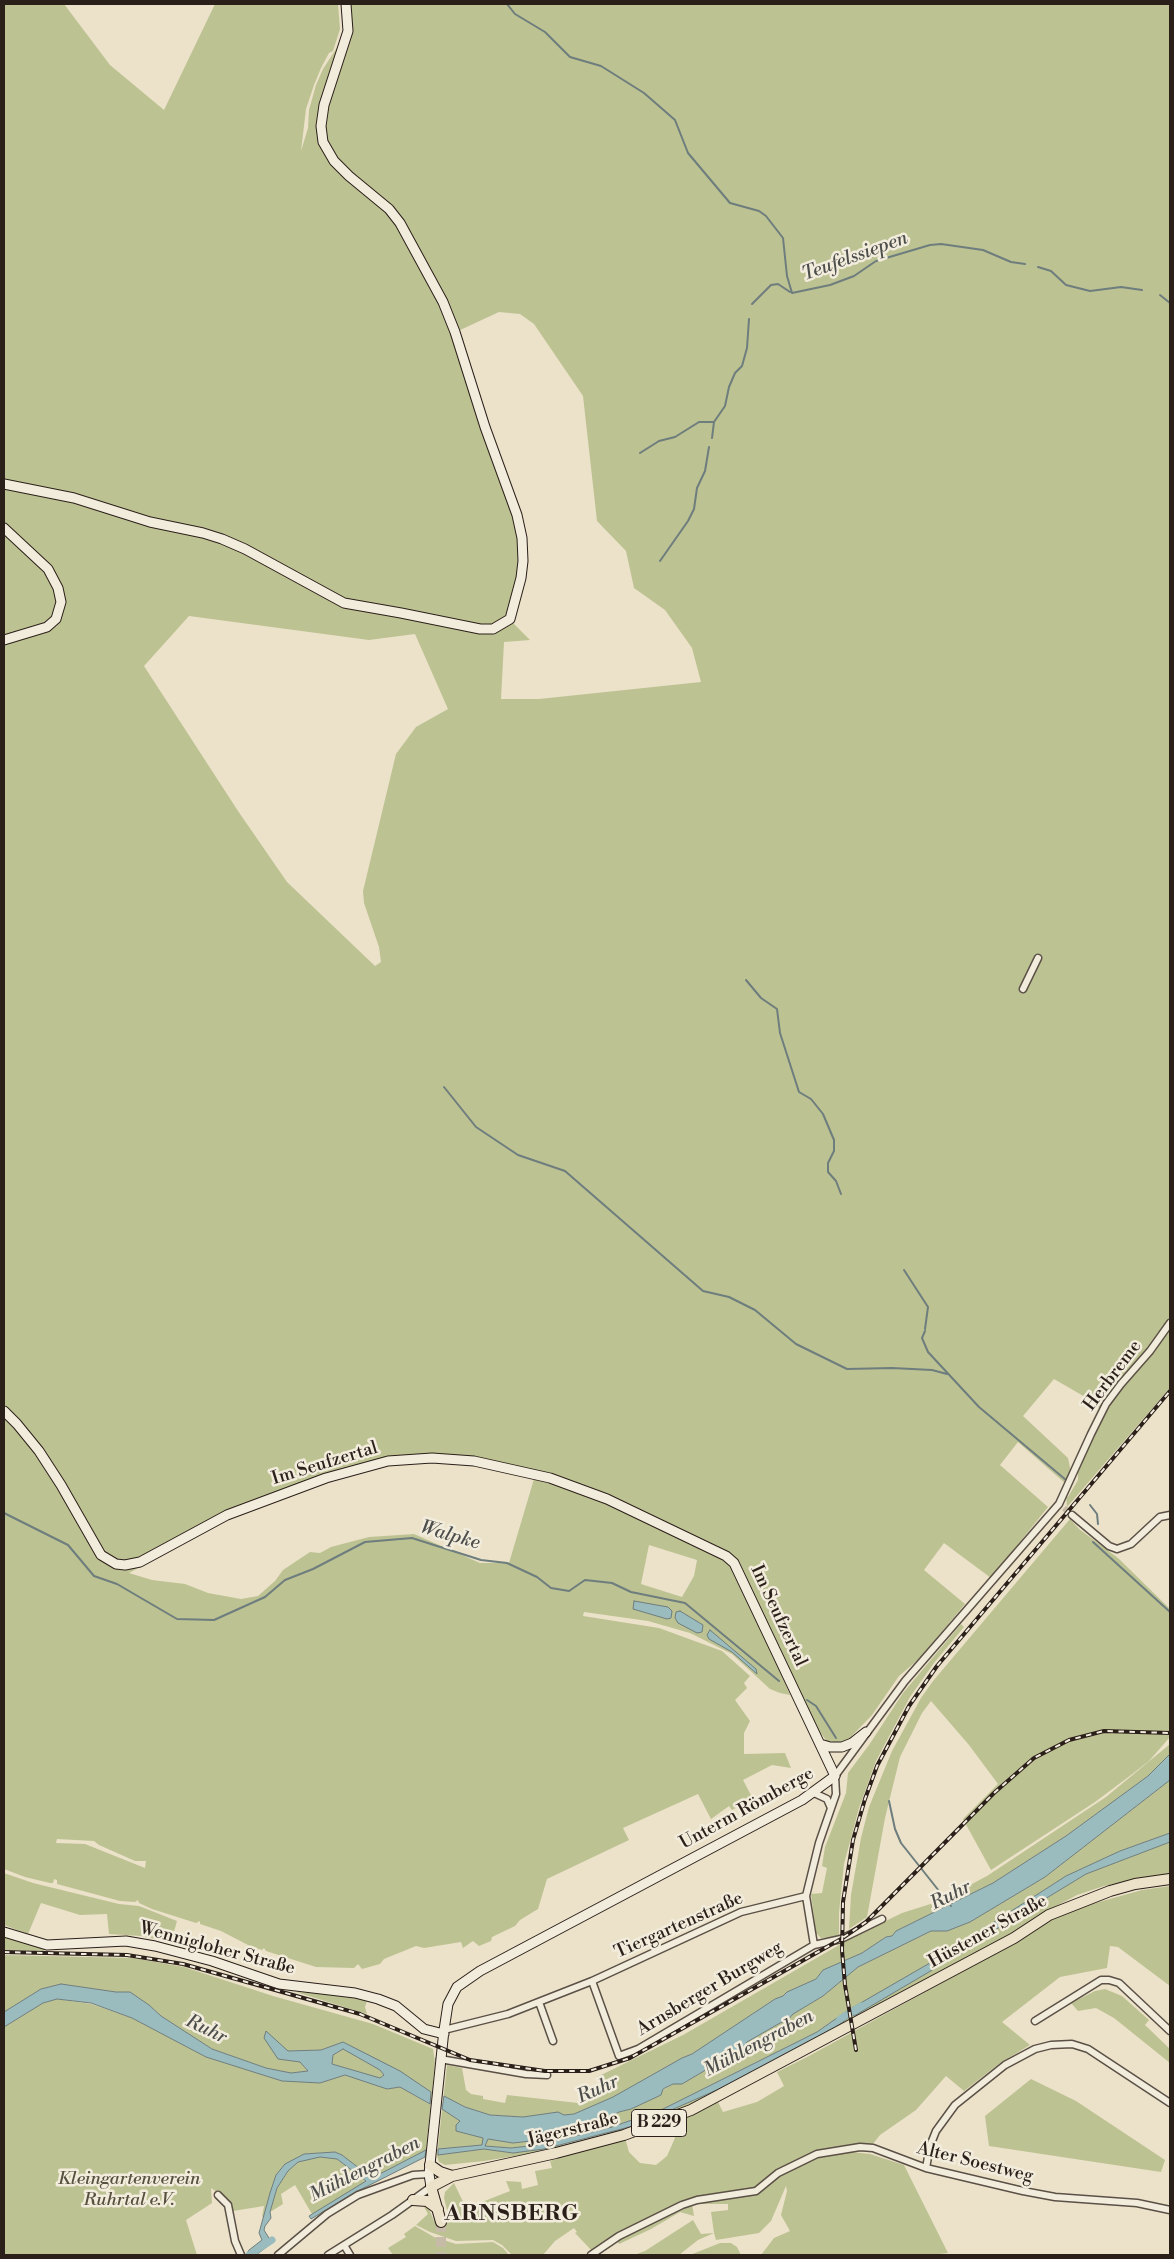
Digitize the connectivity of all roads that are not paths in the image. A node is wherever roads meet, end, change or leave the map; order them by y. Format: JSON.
{"nodes":[{"id":1,"x":346,"y":4,"type":"edge"},
{"id":2,"x":4,"y":484,"type":"edge"},
{"id":3,"x":4,"y":528,"type":"edge"},
{"id":4,"x":4,"y":640,"type":"edge"},
{"id":5,"x":1038,"y":958,"type":"dead end"},
{"id":6,"x":1023,"y":989,"type":"dead end"},
{"id":7,"x":1170,"y":1323,"type":"edge"},
{"id":8,"x":4,"y":1411,"type":"edge"},
{"id":9,"x":1062,"y":1506,"type":"joint"},
{"id":10,"x":1072,"y":1515,"type":"tunnel mouth"},
{"id":11,"x":1170,"y":1515,"type":"edge"},
{"id":12,"x":866,"y":1732,"type":"junction"},
{"id":13,"x":820,"y":1744,"type":"junction"},
{"id":14,"x":835,"y":1776,"type":"junction"},
{"id":15,"x":814,"y":1792,"type":"junction"},
{"id":16,"x":831,"y":1809,"type":"junction"},
{"id":17,"x":1170,"y":1879,"type":"edge"},
{"id":18,"x":806,"y":1896,"type":"junction"},
{"id":19,"x":882,"y":1919,"type":"dead end"},
{"id":20,"x":4,"y":1932,"type":"edge"},
{"id":21,"x":814,"y":1946,"type":"junction"},
{"id":22,"x":592,"y":1982,"type":"junction"},
{"id":23,"x":539,"y":2002,"type":"junction"},
{"id":24,"x":1035,"y":2021,"type":"dead end"},
{"id":25,"x":1170,"y":2031,"type":"edge"},
{"id":26,"x":444,"y":2032,"type":"junction"},
{"id":27,"x":830,"y":2037,"type":"joint"},
{"id":28,"x":554,"y":2042,"type":"dead end"},
{"id":29,"x":440,"y":2062,"type":"junction"},
{"id":30,"x":547,"y":2075,"type":"dead end"},
{"id":31,"x":1170,"y":2103,"type":"edge"},
{"id":32,"x":430,"y":2166,"type":"junction"},
{"id":33,"x":926,"y":2168,"type":"junction"},
{"id":34,"x":452,"y":2176,"type":"junction"},
{"id":35,"x":432,"y":2187,"type":"junction"},
{"id":36,"x":218,"y":2195,"type":"dead end"},
{"id":37,"x":413,"y":2200,"type":"junction"},
{"id":38,"x":438,"y":2209,"type":"junction"},
{"id":39,"x":1170,"y":2210,"type":"edge"},
{"id":40,"x":441,"y":2222,"type":"tunnel mouth"},
{"id":41,"x":344,"y":2245,"type":"junction"},
{"id":42,"x":241,"y":2255,"type":"edge"},
{"id":43,"x":278,"y":2255,"type":"edge"},
{"id":44,"x":328,"y":2255,"type":"edge"},
{"id":45,"x":350,"y":2255,"type":"edge"},
{"id":46,"x":591,"y":2255,"type":"edge"}],
"edges":[{"from":1,"to":2,"type":"main road"},
{"from":3,"to":4,"type":"main road"},
{"from":5,"to":6,"type":"street"},
{"from":7,"to":9,"type":"street","name":"Herbreme"},
{"from":8,"to":13,"type":"main road","name":"Im Seufzertal"},
{"from":9,"to":12,"type":"street","name":"Unterm Römberge"},
{"from":10,"to":11,"type":"street"},
{"from":12,"to":13,"type":"main road"},
{"from":12,"to":14,"type":"street","name":"Unterm Römberge"},
{"from":13,"to":14,"type":"main road","name":"Im Seufzertal"},
{"from":14,"to":15,"type":"main road","name":"Unterm Römberge"},
{"from":14,"to":16,"type":"street"},
{"from":15,"to":16,"type":"street"},
{"from":15,"to":26,"type":"main road","name":"Unterm Römberge"},
{"from":16,"to":18,"type":"street"},
{"from":17,"to":27,"type":"main road","name":"Hüstener Straße","number":"B 229"},
{"from":18,"to":21,"type":"street"},
{"from":18,"to":22,"type":"street","name":"Tiergartenstraße"},
{"from":19,"to":21,"type":"street","name":"Arnsberger Burgweg"},
{"from":20,"to":26,"type":"main road","name":"Wennigloher Straße"},
{"from":21,"to":22,"type":"street","name":"Arnsberger Burgweg"},
{"from":22,"to":23,"type":"street","name":"Tiergartenstraße"},
{"from":23,"to":26,"type":"street","name":"Tiergartenstraße"},
{"from":23,"to":28,"type":"street"},
{"from":24,"to":25,"type":"street"},
{"from":26,"to":29,"type":"main road","name":"Unterm Römberge"},
{"from":27,"to":34,"type":"main road","name":"Jägerstraße","number":"B 229"},
{"from":29,"to":30,"type":"street"},
{"from":29,"to":32,"type":"main road","name":"Unterm Römberge"},
{"from":31,"to":33,"type":"street"},
{"from":32,"to":34,"type":"main road"},
{"from":32,"to":35,"type":"main road","name":"Unterm Römberge"},
{"from":32,"to":43,"type":"street"},
{"from":33,"to":39,"type":"street","name":"Alter Soestweg"},
{"from":33,"to":46,"type":"street","name":"Alter Soestweg"},
{"from":34,"to":35,"type":"main road","name":"Jägerstraße","number":"B 229"},
{"from":35,"to":37,"type":"street","name":"Jägerstraße"},
{"from":35,"to":38,"type":"main road"},
{"from":36,"to":42,"type":"street"},
{"from":37,"to":38,"type":"main road"},
{"from":37,"to":41,"type":"street","name":"Jägerstraße"},
{"from":38,"to":40,"type":"main road"},
{"from":41,"to":44,"type":"street","name":"Jägerstraße"},
{"from":41,"to":45,"type":"street"}]}
